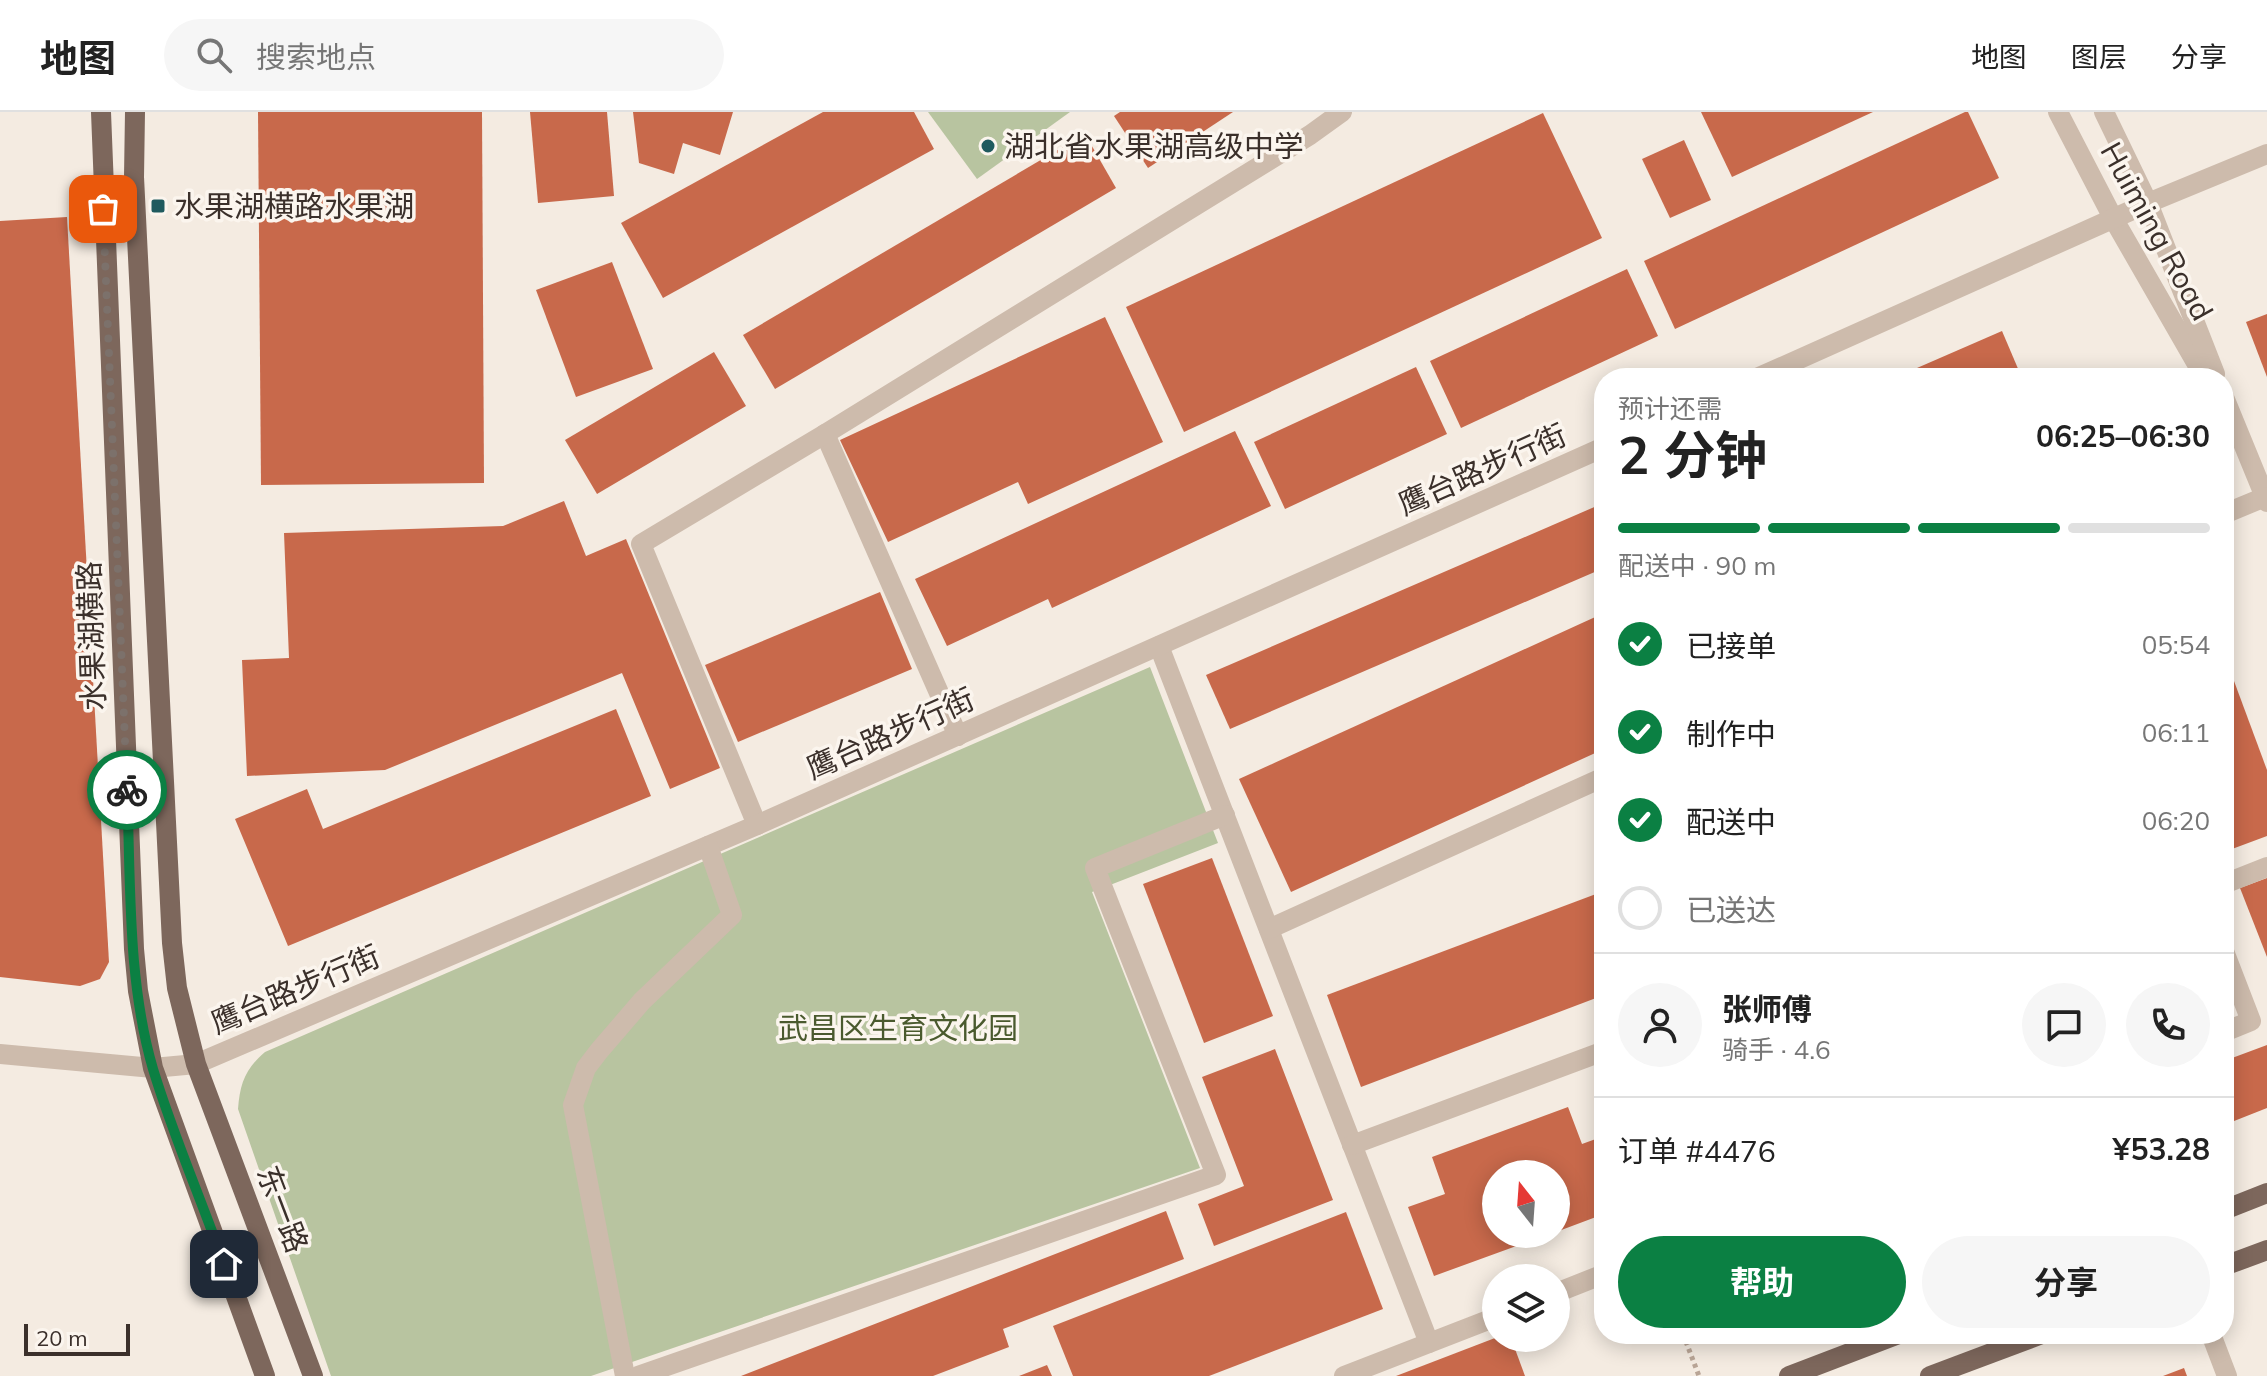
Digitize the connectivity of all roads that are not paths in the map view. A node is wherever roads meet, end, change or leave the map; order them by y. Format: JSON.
{"nodes":[{"id":1,"x":101,"y":112,"type":"edge"},
{"id":2,"x":135,"y":112,"type":"edge"},
{"id":3,"x":1342,"y":112,"type":"edge"},
{"id":4,"x":2058,"y":112,"type":"edge"},
{"id":5,"x":2104,"y":112,"type":"edge"},
{"id":6,"x":2267,"y":154,"type":"edge"},
{"id":7,"x":2148,"y":203,"type":"junction"},
{"id":8,"x":2113,"y":218,"type":"junction"},
{"id":9,"x":1779,"y":368,"type":"edge"},
{"id":10,"x":2199,"y":368,"type":"edge"},
{"id":11,"x":2212,"y":368,"type":"edge"},
{"id":12,"x":2234,"y":423,"type":"edge"},
{"id":13,"x":2234,"y":428,"type":"edge"},
{"id":14,"x":825,"y":434,"type":"junction"},
{"id":15,"x":2240,"y":438,"type":"junction"},
{"id":16,"x":1594,"y":453,"type":"edge"},
{"id":17,"x":2266,"y":500,"type":"edge"},
{"id":18,"x":2234,"y":511,"type":"edge"},
{"id":19,"x":1159,"y":646,"type":"junction"},
{"id":20,"x":958,"y":736,"type":"junction"},
{"id":21,"x":1594,"y":782,"type":"edge"},
{"id":22,"x":1225,"y":815,"type":"junction"},
{"id":23,"x":757,"y":825,"type":"junction"},
{"id":24,"x":708,"y":846,"type":"junction"},
{"id":25,"x":2267,"y":867,"type":"edge"},
{"id":26,"x":2234,"y":880,"type":"edge"},
{"id":27,"x":1269,"y":929,"type":"junction"},
{"id":28,"x":2234,"y":977,"type":"edge"},
{"id":29,"x":2234,"y":1028,"type":"edge"},
{"id":30,"x":0,"y":1054,"type":"edge"},
{"id":31,"x":1594,"y":1055,"type":"edge"},
{"id":32,"x":196,"y":1064,"type":"junction"},
{"id":33,"x":153,"y":1068,"type":"junction"},
{"id":34,"x":1352,"y":1145,"type":"junction"},
{"id":35,"x":2267,"y":1193,"type":"edge"},
{"id":36,"x":2234,"y":1206,"type":"edge"},
{"id":37,"x":2267,"y":1250,"type":"edge"},
{"id":38,"x":2234,"y":1262,"type":"edge"},
{"id":39,"x":1594,"y":1278,"type":"edge"},
{"id":40,"x":1570,"y":1287,"type":"edge"},
{"id":41,"x":1482,"y":1322,"type":"edge"},
{"id":42,"x":1429,"y":1343,"type":"junction"},
{"id":43,"x":1873,"y":1344,"type":"edge"},
{"id":44,"x":2015,"y":1344,"type":"edge"},
{"id":45,"x":2215,"y":1344,"type":"edge"},
{"id":46,"x":265,"y":1376,"type":"edge"},
{"id":47,"x":313,"y":1376,"type":"edge"},
{"id":48,"x":625,"y":1376,"type":"edge"},
{"id":49,"x":638,"y":1376,"type":"edge"},
{"id":50,"x":1344,"y":1376,"type":"edge"},
{"id":51,"x":1789,"y":1376,"type":"edge"},
{"id":52,"x":1930,"y":1376,"type":"edge"},
{"id":53,"x":2227,"y":1376,"type":"edge"}],
"edges":[{"from":1,"to":33,"type":"main road","name":"水果湖横路"},
{"from":2,"to":32,"type":"main road"},
{"from":3,"to":14,"type":"street"},
{"from":4,"to":8,"type":"street","name":"Huiming Road"},
{"from":5,"to":7,"type":"street","name":"Huiming Road"},
{"from":6,"to":7,"type":"street"},
{"from":7,"to":8,"type":"street"},
{"from":7,"to":11,"type":"street","name":"Huiming Road"},
{"from":8,"to":9,"type":"street"},
{"from":8,"to":10,"type":"street","name":"Huiming Road"},
{"from":12,"to":15,"type":"street"},
{"from":13,"to":15,"type":"street"},
{"from":14,"to":20,"type":"street"},
{"from":14,"to":23,"type":"street"},
{"from":15,"to":17,"type":"street"},
{"from":16,"to":19,"type":"street","name":"鹰台路步行街"},
{"from":17,"to":18,"type":"street"},
{"from":19,"to":20,"type":"street","name":"鹰台路步行街"},
{"from":19,"to":22,"type":"street"},
{"from":20,"to":23,"type":"street","name":"鹰台路步行街"},
{"from":21,"to":27,"type":"street"},
{"from":22,"to":27,"type":"street"},
{"from":22,"to":49,"type":"street"},
{"from":23,"to":24,"type":"street","name":"鹰台路步行街"},
{"from":24,"to":32,"type":"street","name":"鹰台路步行街"},
{"from":24,"to":48,"type":"street"},
{"from":25,"to":26,"type":"street"},
{"from":27,"to":34,"type":"street"},
{"from":28,"to":29,"type":"street"},
{"from":30,"to":33,"type":"street","name":"鹰台路步行街"},
{"from":31,"to":34,"type":"street"},
{"from":32,"to":33,"type":"street","name":"鹰台路步行街"},
{"from":32,"to":47,"type":"main road","name":"东一路"},
{"from":33,"to":46,"type":"main road","name":"水果湖横路"},
{"from":34,"to":42,"type":"street"},
{"from":35,"to":36,"type":"main road"},
{"from":37,"to":38,"type":"main road"},
{"from":39,"to":40,"type":"street"},
{"from":41,"to":42,"type":"street"},
{"from":42,"to":50,"type":"street"},
{"from":43,"to":51,"type":"main road"},
{"from":44,"to":52,"type":"main road"},
{"from":45,"to":53,"type":"street"}]}
